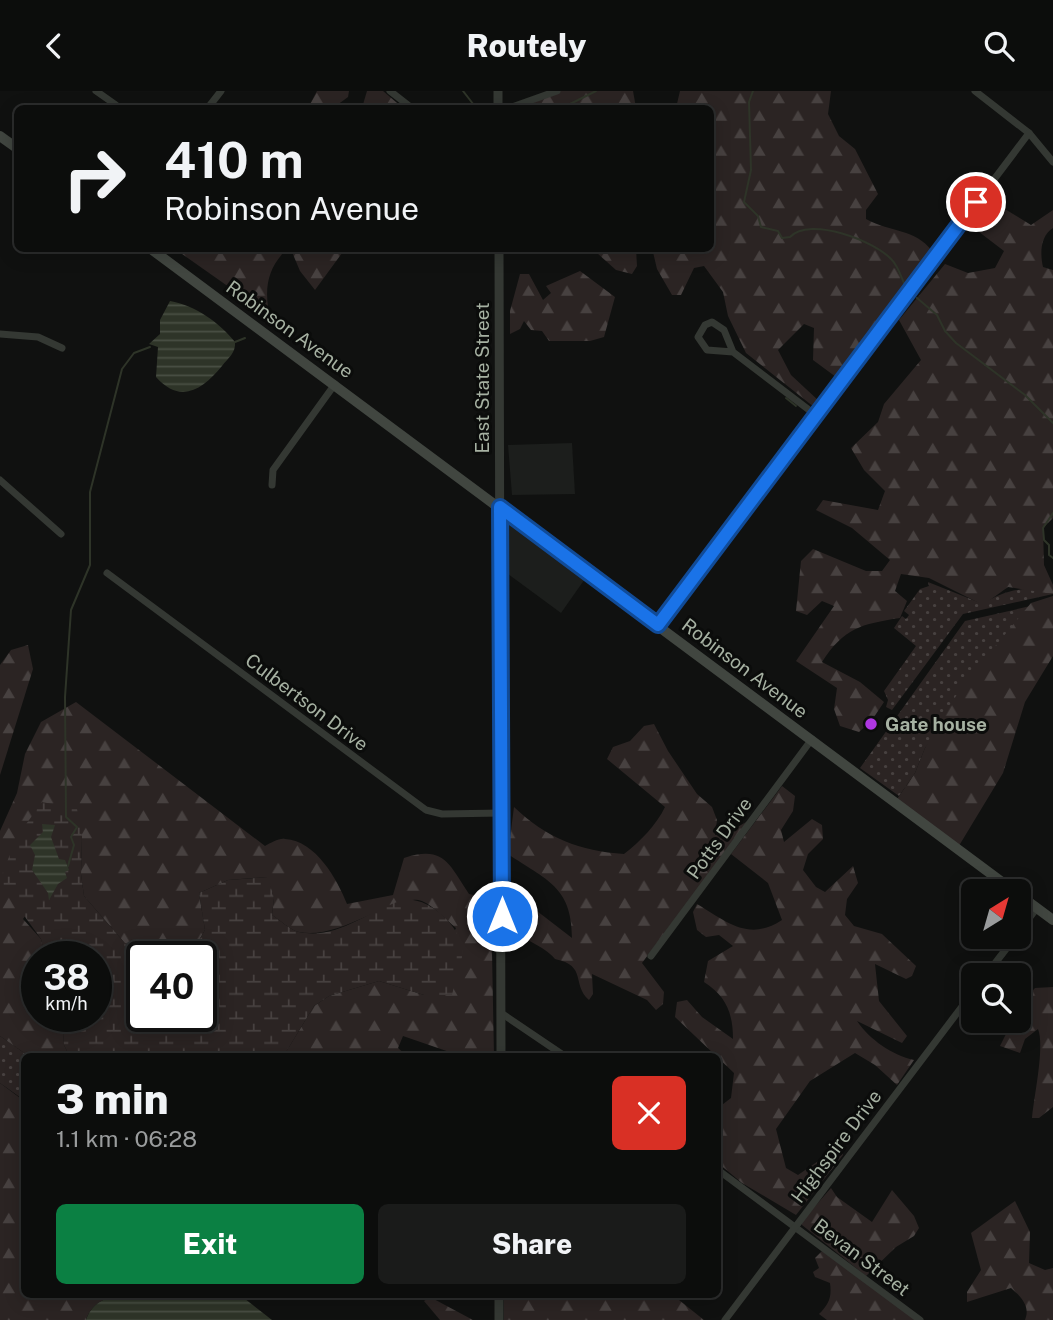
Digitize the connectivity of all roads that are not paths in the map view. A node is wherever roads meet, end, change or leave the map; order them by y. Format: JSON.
{"nodes":[{"id":1,"x":96,"y":91,"type":"edge"},
{"id":2,"x":221,"y":91,"type":"edge"},
{"id":3,"x":390,"y":91,"type":"edge"},
{"id":4,"x":557,"y":91,"type":"edge"},
{"id":5,"x":975,"y":91,"type":"edge"},
{"id":6,"x":116,"y":105,"type":"dead end"},
{"id":7,"x":210,"y":105,"type":"edge"},
{"id":8,"x":409,"y":105,"type":"edge"},
{"id":9,"x":517,"y":105,"type":"edge"},
{"id":10,"x":1029,"y":132,"type":"junction"},
{"id":11,"x":1053,"y":163,"type":"edge"},
{"id":12,"x":155,"y":252,"type":"edge"},
{"id":13,"x":499,"y":252,"type":"edge"},
{"id":14,"x":0,"y":334,"type":"edge"},
{"id":15,"x":62,"y":348,"type":"dead end"},
{"id":16,"x":733,"y":352,"type":"junction"},
{"id":17,"x":335,"y":384,"type":"junction"},
{"id":18,"x":817,"y":417,"type":"junction"},
{"id":19,"x":0,"y":480,"type":"edge"},
{"id":20,"x":272,"y":485,"type":"dead end"},
{"id":21,"x":500,"y":507,"type":"junction"},
{"id":22,"x":61,"y":534,"type":"dead end"},
{"id":23,"x":107,"y":573,"type":"dead end"},
{"id":24,"x":658,"y":625,"type":"junction"},
{"id":25,"x":812,"y":739,"type":"junction"},
{"id":26,"x":501,"y":813,"type":"junction"},
{"id":27,"x":998,"y":879,"type":"edge"},
{"id":28,"x":1031,"y":904,"type":"edge"},
{"id":29,"x":1037,"y":908,"type":"junction"},
{"id":30,"x":1031,"y":916,"type":"edge"},
{"id":31,"x":1053,"y":920,"type":"edge"},
{"id":32,"x":1006,"y":949,"type":"edge"},
{"id":33,"x":651,"y":956,"type":"dead end"},
{"id":34,"x":995,"y":963,"type":"edge"},
{"id":35,"x":961,"y":1008,"type":"edge"},
{"id":36,"x":501,"y":1013,"type":"junction"},
{"id":37,"x":501,"y":1053,"type":"edge"},
{"id":38,"x":560,"y":1053,"type":"edge"},
{"id":39,"x":721,"y":1172,"type":"edge"},
{"id":40,"x":794,"y":1227,"type":"junction"},
{"id":41,"x":499,"y":1298,"type":"edge"},
{"id":42,"x":499,"y":1320,"type":"edge"},
{"id":43,"x":725,"y":1320,"type":"edge"},
{"id":44,"x":920,"y":1320,"type":"edge"}],
"edges":[{"from":1,"to":6,"type":"street"},
{"from":2,"to":7,"type":"street"},
{"from":3,"to":8,"type":"street"},
{"from":4,"to":9,"type":"street"},
{"from":5,"to":10,"type":"street"},
{"from":10,"to":11,"type":"street"},
{"from":10,"to":18,"type":"street"},
{"from":12,"to":17,"type":"main road","name":"Robinson Avenue"},
{"from":13,"to":21,"type":"street","name":"East State Street"},
{"from":14,"to":15,"type":"street"},
{"from":16,"to":16,"type":"street"},
{"from":16,"to":18,"type":"street"},
{"from":17,"to":20,"type":"street"},
{"from":17,"to":21,"type":"main road","name":"Robinson Avenue"},
{"from":18,"to":24,"type":"street"},
{"from":19,"to":22,"type":"street"},
{"from":21,"to":24,"type":"main road","name":"Robinson Avenue"},
{"from":21,"to":26,"type":"street","name":"East State Street"},
{"from":23,"to":26,"type":"street","name":"Culbertson Drive"},
{"from":24,"to":25,"type":"main road","name":"Robinson Avenue"},
{"from":25,"to":27,"type":"main road","name":"Robinson Avenue"},
{"from":25,"to":33,"type":"street","name":"Potts Drive"},
{"from":26,"to":36,"type":"street","name":"East State Street"},
{"from":28,"to":29,"type":"main road"},
{"from":29,"to":30,"type":"street"},
{"from":29,"to":31,"type":"main road"},
{"from":32,"to":34,"type":"street"},
{"from":35,"to":40,"type":"street","name":"Highspire Drive"},
{"from":36,"to":37,"type":"street","name":"East State Street"},
{"from":36,"to":38,"type":"street"},
{"from":39,"to":40,"type":"street","name":"Bevan Street"},
{"from":40,"to":43,"type":"street","name":"Highspire Drive"},
{"from":40,"to":44,"type":"street","name":"Bevan Street"},
{"from":41,"to":42,"type":"street"}]}
